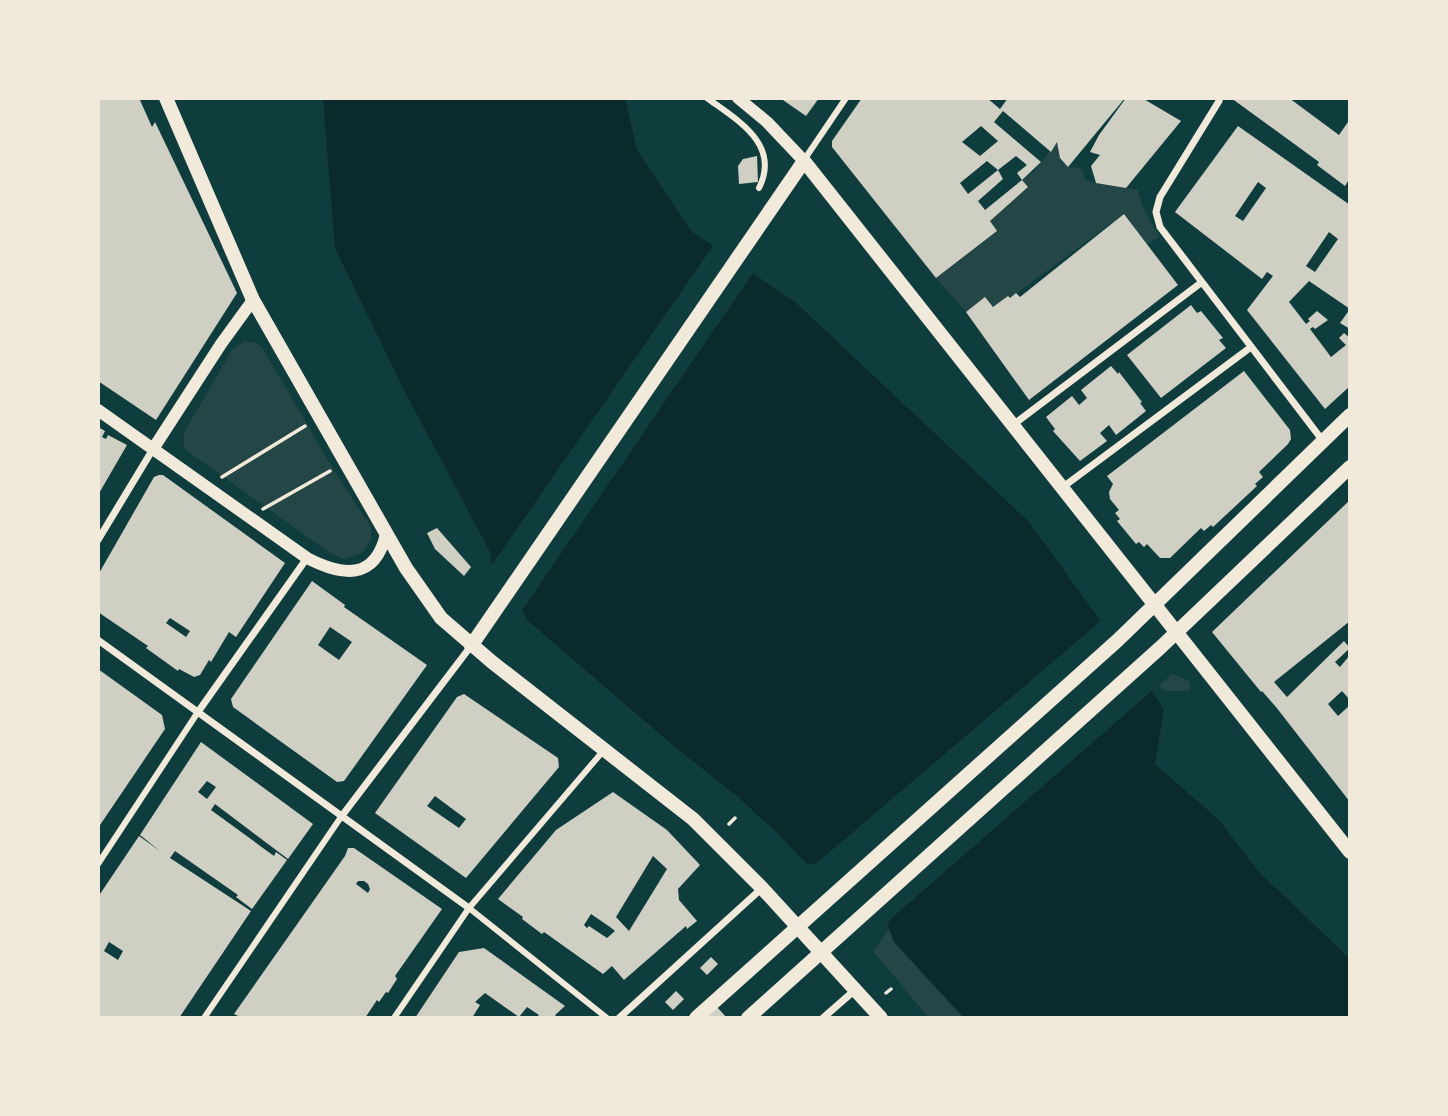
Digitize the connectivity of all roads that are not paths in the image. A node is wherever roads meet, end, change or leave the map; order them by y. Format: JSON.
{"nodes":[{"id":1,"x":166,"y":98,"type":"edge"},
{"id":2,"x":707,"y":98,"type":"edge"},
{"id":3,"x":738,"y":98,"type":"edge"},
{"id":4,"x":846,"y":98,"type":"edge"},
{"id":5,"x":1219,"y":101,"type":"dead end"},
{"id":6,"x":804,"y":161,"type":"junction"},
{"id":7,"x":759,"y":188,"type":"dead end"},
{"id":8,"x":1202,"y":282,"type":"junction"},
{"id":9,"x":253,"y":300,"type":"junction"},
{"id":10,"x":1251,"y":347,"type":"junction"},
{"id":11,"x":98,"y":410,"type":"edge"},
{"id":12,"x":1350,"y":415,"type":"edge"},
{"id":13,"x":1013,"y":425,"type":"junction"},
{"id":14,"x":1323,"y":441,"type":"junction"},
{"id":15,"x":153,"y":449,"type":"junction"},
{"id":16,"x":1349,"y":470,"type":"edge"},
{"id":17,"x":1062,"y":488,"type":"junction"},
{"id":18,"x":386,"y":534,"type":"junction"},
{"id":19,"x":98,"y":540,"type":"edge"},
{"id":20,"x":307,"y":558,"type":"junction"},
{"id":21,"x":1154,"y":604,"type":"junction"},
{"id":22,"x":1176,"y":632,"type":"junction"},
{"id":23,"x":98,"y":640,"type":"edge"},
{"id":24,"x":471,"y":646,"type":"junction"},
{"id":25,"x":198,"y":712,"type":"junction"},
{"id":26,"x":604,"y":750,"type":"junction"},
{"id":27,"x":341,"y":817,"type":"junction"},
{"id":28,"x":1350,"y":852,"type":"edge"},
{"id":29,"x":98,"y":864,"type":"edge"},
{"id":30,"x":762,"y":888,"type":"junction"},
{"id":31,"x":469,"y":908,"type":"junction"},
{"id":32,"x":798,"y":928,"type":"junction"},
{"id":33,"x":822,"y":952,"type":"junction"},
{"id":34,"x":855,"y":990,"type":"junction"},
{"id":35,"x":204,"y":1018,"type":"edge"},
{"id":36,"x":394,"y":1018,"type":"edge"},
{"id":37,"x":607,"y":1018,"type":"edge"},
{"id":38,"x":619,"y":1018,"type":"edge"},
{"id":39,"x":696,"y":1018,"type":"edge"},
{"id":40,"x":748,"y":1018,"type":"edge"},
{"id":41,"x":823,"y":1018,"type":"edge"},
{"id":42,"x":881,"y":1018,"type":"edge"}],
"edges":[{"from":1,"to":9,"type":"main road"},
{"from":2,"to":7,"type":"street"},
{"from":3,"to":6,"type":"street"},
{"from":4,"to":6,"type":"street"},
{"from":5,"to":8,"type":"street"},
{"from":6,"to":13,"type":"main road"},
{"from":6,"to":24,"type":"main road"},
{"from":8,"to":10,"type":"street"},
{"from":8,"to":13,"type":"street"},
{"from":9,"to":15,"type":"street"},
{"from":9,"to":18,"type":"main road"},
{"from":10,"to":14,"type":"street"},
{"from":10,"to":17,"type":"street"},
{"from":11,"to":15,"type":"street"},
{"from":12,"to":14,"type":"main road"},
{"from":13,"to":17,"type":"main road"},
{"from":14,"to":21,"type":"main road"},
{"from":15,"to":19,"type":"street"},
{"from":15,"to":20,"type":"street"},
{"from":16,"to":22,"type":"main road"},
{"from":17,"to":21,"type":"main road"},
{"from":18,"to":20,"type":"street"},
{"from":18,"to":24,"type":"main road"},
{"from":20,"to":25,"type":"street"},
{"from":21,"to":22,"type":"main road"},
{"from":21,"to":32,"type":"main road"},
{"from":22,"to":28,"type":"main road"},
{"from":22,"to":33,"type":"main road"},
{"from":23,"to":25,"type":"street"},
{"from":24,"to":26,"type":"main road"},
{"from":24,"to":27,"type":"street"},
{"from":25,"to":27,"type":"street"},
{"from":25,"to":29,"type":"street"},
{"from":26,"to":30,"type":"main road"},
{"from":26,"to":31,"type":"street"},
{"from":27,"to":31,"type":"street"},
{"from":27,"to":35,"type":"street"},
{"from":30,"to":32,"type":"main road"},
{"from":30,"to":38,"type":"street"},
{"from":31,"to":36,"type":"street"},
{"from":31,"to":37,"type":"street"},
{"from":32,"to":33,"type":"main road"},
{"from":32,"to":39,"type":"main road"},
{"from":33,"to":34,"type":"main road"},
{"from":33,"to":40,"type":"main road"},
{"from":34,"to":41,"type":"street"},
{"from":34,"to":42,"type":"main road"}]}
